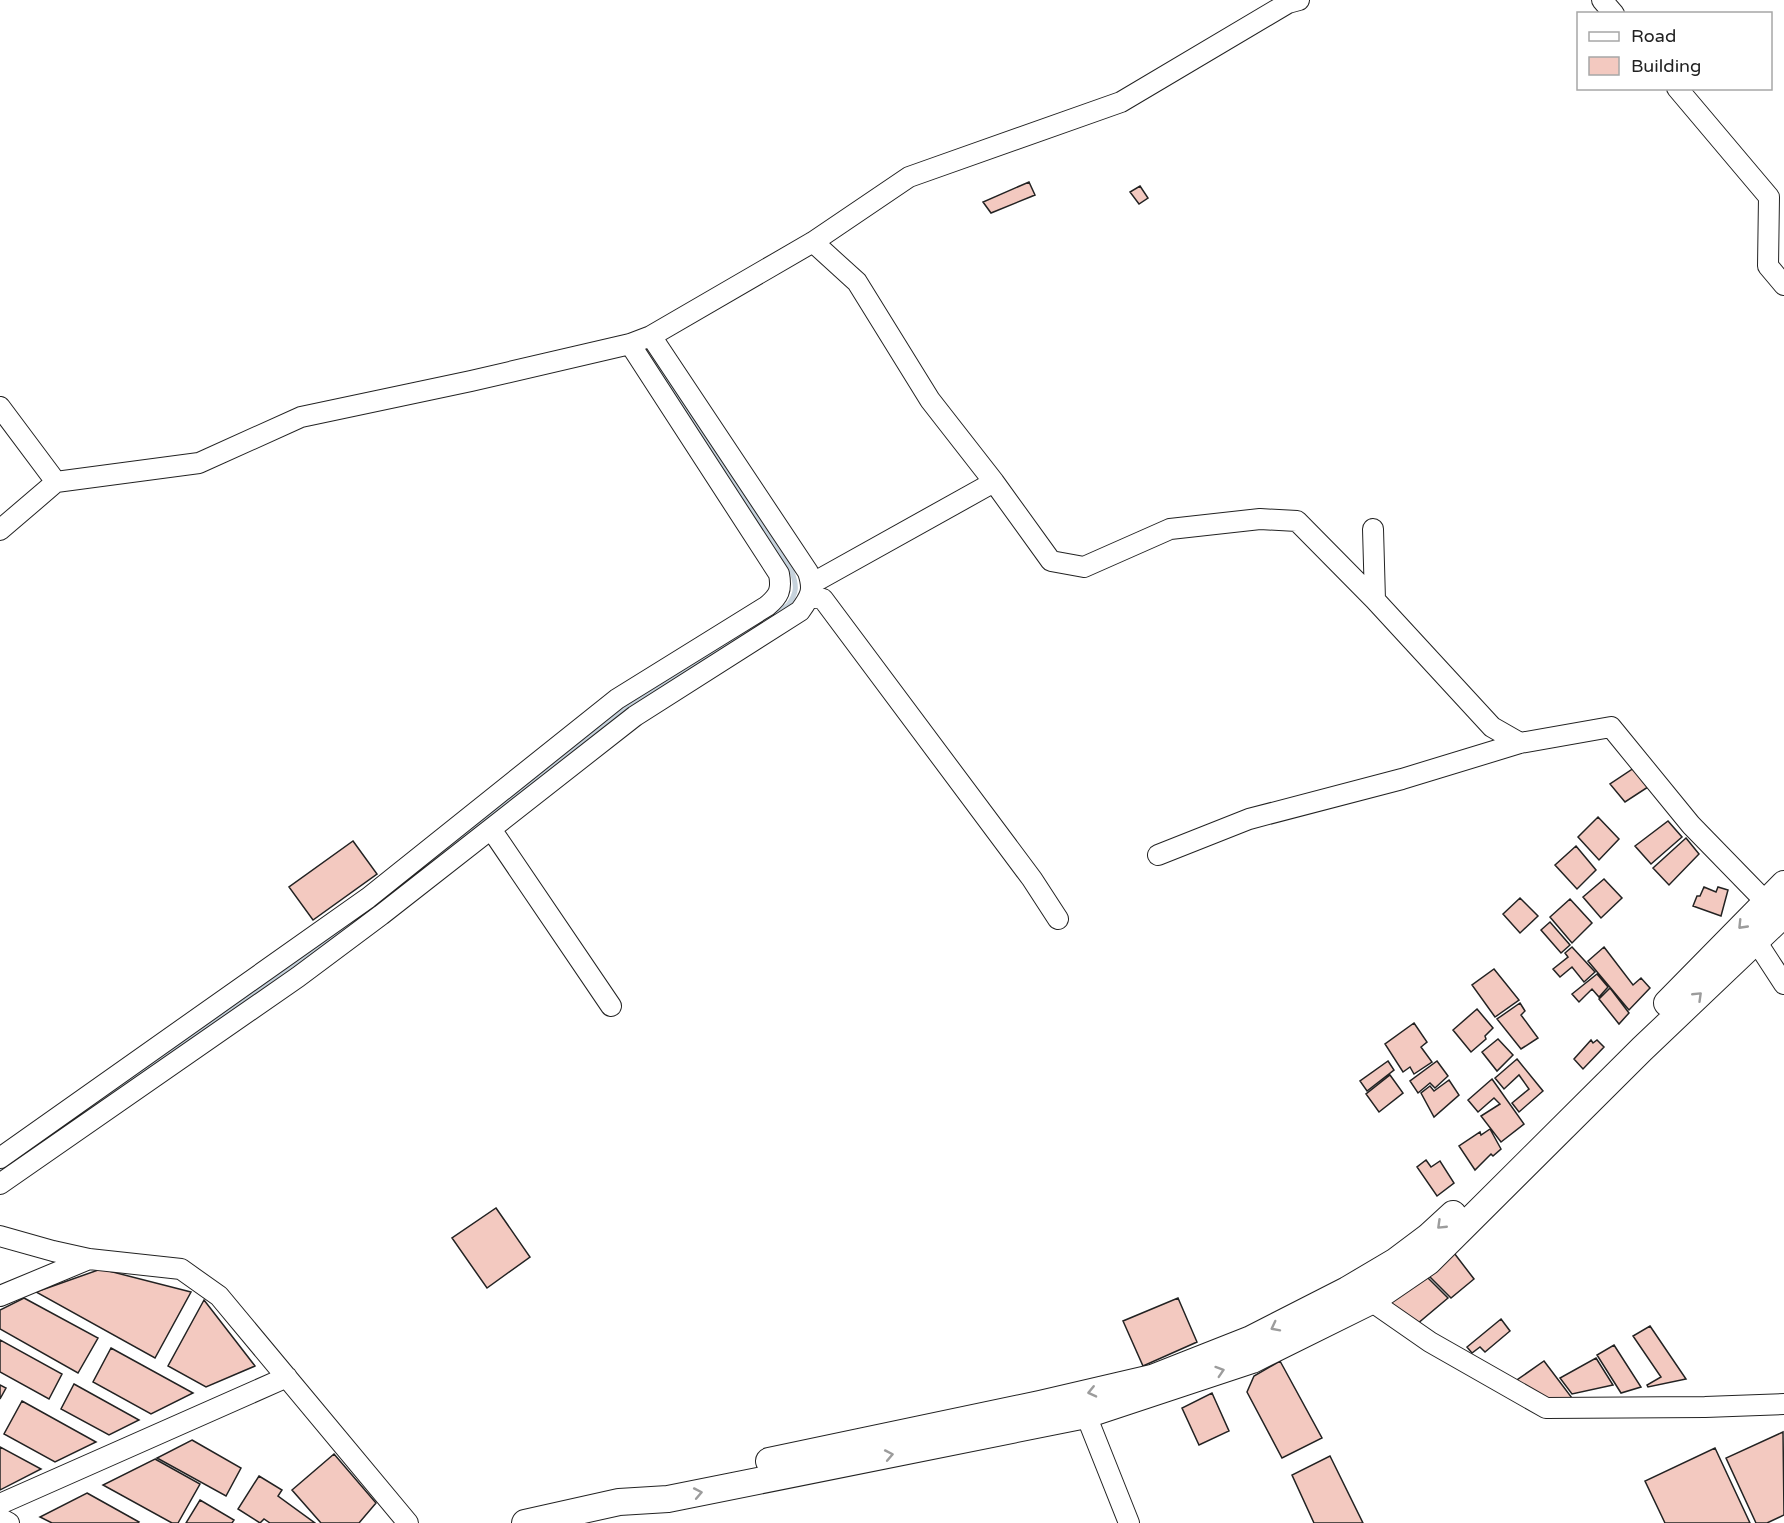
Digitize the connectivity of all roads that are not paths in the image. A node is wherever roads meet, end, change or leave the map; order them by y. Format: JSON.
{"nodes":[{"id":1,"x":1299,"y":0,"type":"edge"},
{"id":2,"x":1602,"y":0,"type":"edge"},
{"id":3,"x":1612,"y":12,"type":"edge"},
{"id":4,"x":1679,"y":90,"type":"edge"},
{"id":5,"x":813,"y":243,"type":"junction"},
{"id":6,"x":1784,"y":285,"type":"edge"},
{"id":7,"x":651,"y":336,"type":"junction"},
{"id":8,"x":630,"y":344,"type":"junction"},
{"id":9,"x":0,"y":407,"type":"edge"},
{"id":10,"x":56,"y":482,"type":"junction"},
{"id":11,"x":994,"y":482,"type":"junction"},
{"id":12,"x":1373,"y":529,"type":"dead end"},
{"id":13,"x":0,"y":530,"type":"edge"},
{"id":14,"x":811,"y":591,"type":"junction"},
{"id":15,"x":1375,"y":600,"type":"junction"},
{"id":16,"x":1520,"y":743,"type":"junction"},
{"id":17,"x":491,"y":829,"type":"junction"},
{"id":18,"x":1158,"y":855,"type":"dead end"},
{"id":19,"x":1784,"y":884,"type":"edge"},
{"id":20,"x":368,"y":898,"type":"junction"},
{"id":21,"x":1775,"y":908,"type":"edge"},
{"id":22,"x":381,"y":915,"type":"junction"},
{"id":23,"x":1058,"y":919,"type":"dead end"},
{"id":24,"x":1756,"y":941,"type":"junction"},
{"id":25,"x":1784,"y":984,"type":"edge"},
{"id":26,"x":611,"y":1006,"type":"dead end"},
{"id":27,"x":0,"y":1158,"type":"edge"},
{"id":28,"x":0,"y":1184,"type":"edge"},
{"id":29,"x":0,"y":1236,"type":"edge"},
{"id":30,"x":89,"y":1259,"type":"junction"},
{"id":31,"x":0,"y":1296,"type":"edge"},
{"id":32,"x":1371,"y":1301,"type":"junction"},
{"id":33,"x":287,"y":1377,"type":"junction"},
{"id":34,"x":1784,"y":1404,"type":"edge"},
{"id":35,"x":1086,"y":1415,"type":"junction"},
{"id":36,"x":619,"y":1502,"type":"junction"},
{"id":37,"x":0,"y":1504,"type":"edge"},
{"id":38,"x":0,"y":1518,"type":"edge"},
{"id":39,"x":9,"y":1523,"type":"edge"},
{"id":40,"x":408,"y":1523,"type":"edge"},
{"id":41,"x":525,"y":1523,"type":"edge"},
{"id":42,"x":1129,"y":1523,"type":"edge"}],
"edges":[{"from":1,"to":5,"type":"street"},
{"from":2,"to":3,"type":"street"},
{"from":4,"to":6,"type":"street"},
{"from":5,"to":7,"type":"street"},
{"from":5,"to":11,"type":"street"},
{"from":7,"to":8,"type":"street"},
{"from":7,"to":14,"type":"street"},
{"from":8,"to":10,"type":"street"},
{"from":8,"to":20,"type":"street"},
{"from":9,"to":10,"type":"street"},
{"from":10,"to":13,"type":"street"},
{"from":11,"to":14,"type":"street"},
{"from":11,"to":15,"type":"street"},
{"from":12,"to":15,"type":"street"},
{"from":14,"to":17,"type":"street"},
{"from":14,"to":23,"type":"street"},
{"from":15,"to":16,"type":"street"},
{"from":16,"to":18,"type":"street"},
{"from":16,"to":21,"type":"street"},
{"from":17,"to":22,"type":"street"},
{"from":17,"to":26,"type":"street"},
{"from":19,"to":21,"type":"main road"},
{"from":20,"to":22,"type":"street"},
{"from":20,"to":27,"type":"street"},
{"from":21,"to":24,"type":"main road"},
{"from":21,"to":36,"type":"main road","one_way":true},
{"from":22,"to":28,"type":"street"},
{"from":24,"to":25,"type":"street"},
{"from":32,"to":24,"type":"main road","one_way":true},
{"from":29,"to":30,"type":"street"},
{"from":30,"to":31,"type":"street"},
{"from":30,"to":33,"type":"street"},
{"from":32,"to":34,"type":"street"},
{"from":35,"to":32,"type":"main road","one_way":true},
{"from":33,"to":37,"type":"street"},
{"from":33,"to":40,"type":"street"},
{"from":36,"to":35,"type":"main road","one_way":true},
{"from":35,"to":42,"type":"street"},
{"from":36,"to":41,"type":"main road"},
{"from":38,"to":39,"type":"street"}]}
